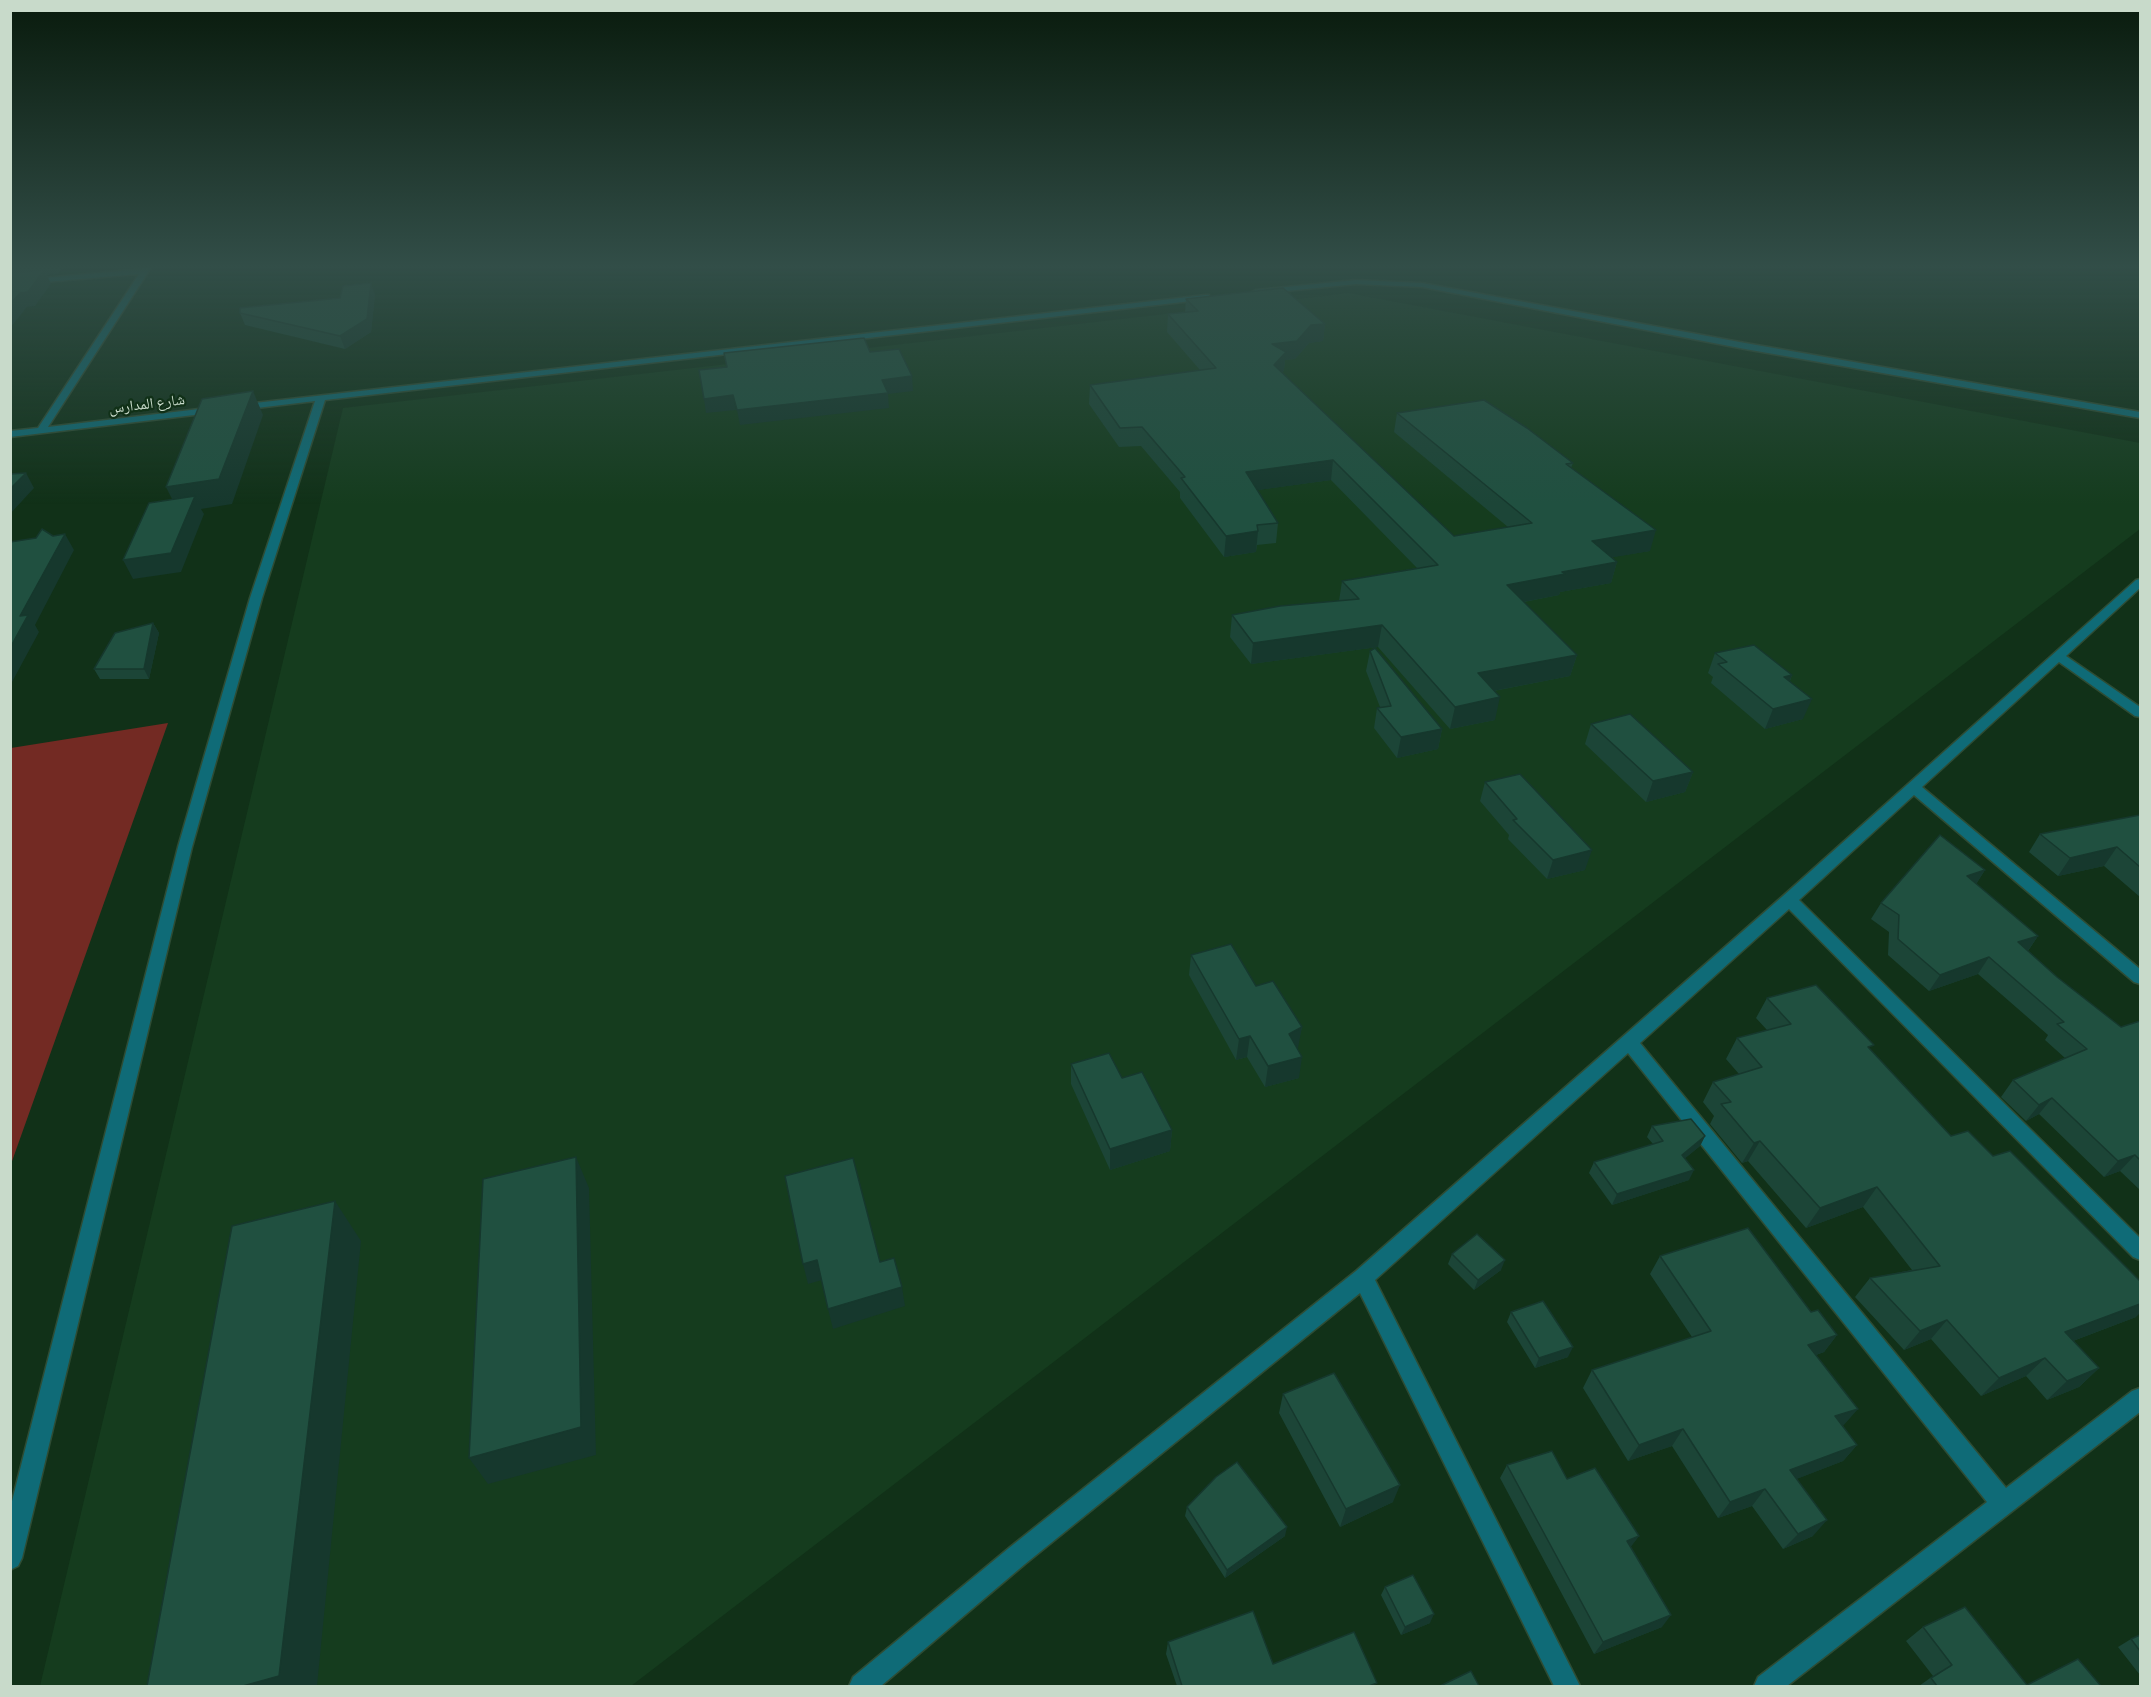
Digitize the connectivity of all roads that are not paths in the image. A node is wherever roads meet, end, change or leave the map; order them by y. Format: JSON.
{"nodes":[{"id":1,"x":96,"y":345,"type":"edge"},
{"id":2,"x":783,"y":345,"type":"edge"},
{"id":3,"x":1741,"y":345,"type":"edge"},
{"id":4,"x":321,"y":398,"type":"junction"},
{"id":5,"x":2140,"y":415,"type":"edge"},
{"id":6,"x":41,"y":430,"type":"junction"},
{"id":7,"x":10,"y":434,"type":"edge"},
{"id":8,"x":2140,"y":582,"type":"edge"},
{"id":9,"x":2058,"y":656,"type":"junction"},
{"id":10,"x":2140,"y":713,"type":"edge"},
{"id":11,"x":1913,"y":787,"type":"junction"},
{"id":12,"x":1789,"y":900,"type":"junction"},
{"id":13,"x":2140,"y":978,"type":"edge"},
{"id":14,"x":1629,"y":1042,"type":"junction"},
{"id":15,"x":2140,"y":1251,"type":"edge"},
{"id":16,"x":1363,"y":1278,"type":"junction"},
{"id":17,"x":2140,"y":1399,"type":"edge"},
{"id":18,"x":2004,"y":1504,"type":"junction"},
{"id":19,"x":10,"y":1558,"type":"edge"},
{"id":20,"x":862,"y":1686,"type":"edge"},
{"id":21,"x":1567,"y":1686,"type":"edge"},
{"id":22,"x":1767,"y":1686,"type":"edge"}],
"edges":[{"from":1,"to":6,"type":"street"},
{"from":2,"to":4,"type":"street","name":"شارع المدارس"},
{"from":3,"to":5,"type":"street"},
{"from":4,"to":6,"type":"street","name":"شارع المدارس"},
{"from":4,"to":19,"type":"street"},
{"from":6,"to":7,"type":"street","name":"شارع المدارس"},
{"from":8,"to":9,"type":"street"},
{"from":9,"to":10,"type":"street"},
{"from":9,"to":11,"type":"street"},
{"from":11,"to":12,"type":"street"},
{"from":11,"to":13,"type":"street"},
{"from":12,"to":14,"type":"street"},
{"from":12,"to":15,"type":"street"},
{"from":14,"to":16,"type":"street"},
{"from":14,"to":18,"type":"street"},
{"from":16,"to":20,"type":"street"},
{"from":16,"to":21,"type":"street"},
{"from":17,"to":18,"type":"street"},
{"from":18,"to":22,"type":"street"}]}
